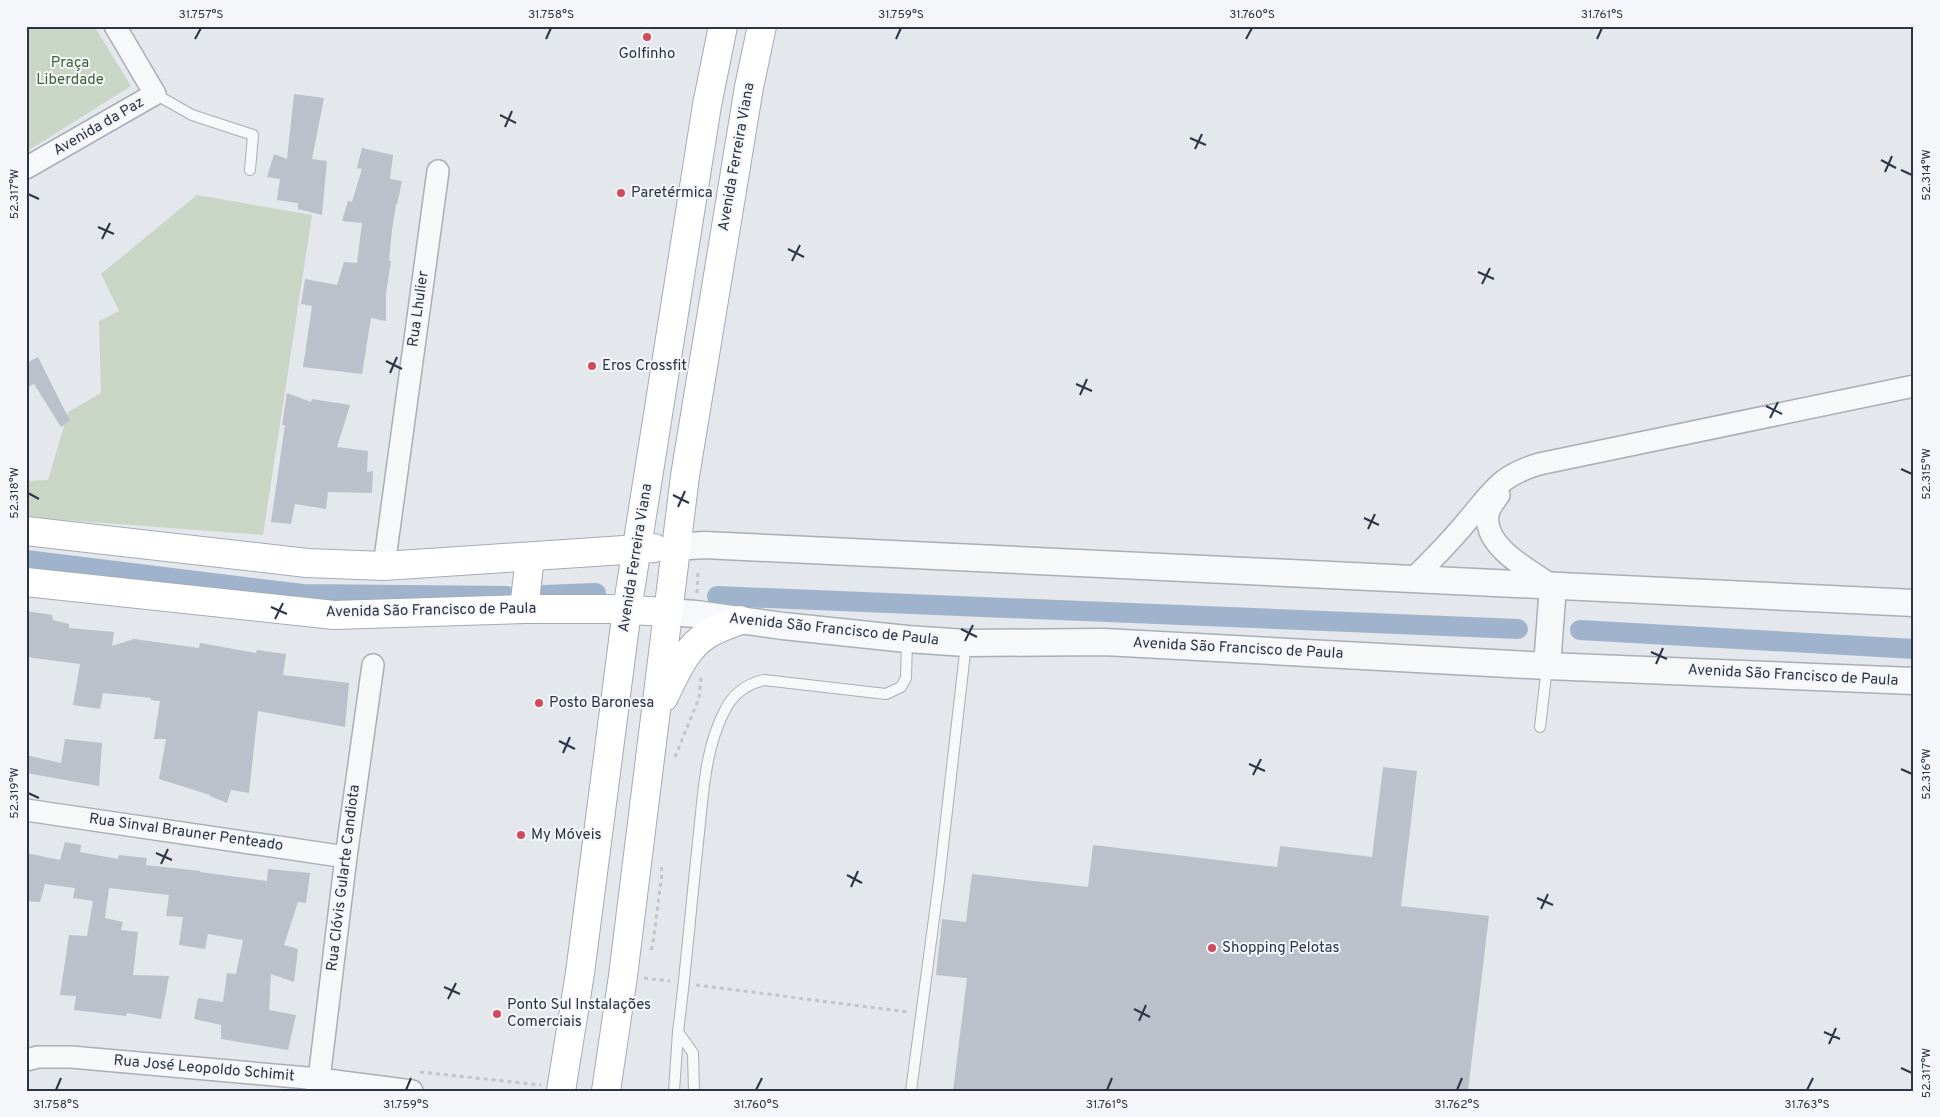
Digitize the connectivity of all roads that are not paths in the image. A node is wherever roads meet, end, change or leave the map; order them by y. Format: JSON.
{"nodes":[{"id":1,"x":115,"y":26,"type":"edge"},
{"id":2,"x":723,"y":26,"type":"edge"},
{"id":3,"x":762,"y":26,"type":"edge"},
{"id":4,"x":155,"y":94,"type":"junction"},
{"id":5,"x":26,"y":168,"type":"edge"},
{"id":6,"x":250,"y":170,"type":"dead end"},
{"id":7,"x":438,"y":171,"type":"dead end"},
{"id":8,"x":1914,"y":386,"type":"edge"},
{"id":9,"x":1539,"y":464,"type":"junction"},
{"id":10,"x":26,"y":531,"type":"edge"},
{"id":11,"x":675,"y":547,"type":"junction"},
{"id":12,"x":637,"y":549,"type":"junction"},
{"id":13,"x":523,"y":558,"type":"junction"},
{"id":14,"x":384,"y":566,"type":"junction"},
{"id":15,"x":1413,"y":579,"type":"junction"},
{"id":16,"x":26,"y":582,"type":"edge"},
{"id":17,"x":1552,"y":596,"type":"junction"},
{"id":18,"x":1914,"y":603,"type":"edge"},
{"id":19,"x":519,"y":609,"type":"junction"},
{"id":20,"x":627,"y":610,"type":"junction"},
{"id":21,"x":668,"y":612,"type":"junction"},
{"id":22,"x":740,"y":620,"type":"junction"},
{"id":23,"x":908,"y":639,"type":"junction"},
{"id":24,"x":966,"y":643,"type":"junction"},
{"id":25,"x":1547,"y":659,"type":"junction"},
{"id":26,"x":373,"y":665,"type":"dead end"},
{"id":27,"x":1914,"y":681,"type":"edge"},
{"id":28,"x":655,"y":716,"type":"junction"},
{"id":29,"x":1540,"y":727,"type":"dead end"},
{"id":30,"x":26,"y":810,"type":"edge"},
{"id":31,"x":346,"y":857,"type":"junction"},
{"id":32,"x":678,"y":1032,"type":"junction"},
{"id":33,"x":26,"y":1060,"type":"edge"},
{"id":34,"x":415,"y":1081,"type":"edge"},
{"id":35,"x":318,"y":1085,"type":"edge"},
{"id":36,"x":561,"y":1089,"type":"edge"},
{"id":37,"x":607,"y":1089,"type":"edge"},
{"id":38,"x":674,"y":1091,"type":"edge"},
{"id":39,"x":694,"y":1091,"type":"edge"},
{"id":40,"x":911,"y":1091,"type":"edge"}],
"edges":[{"from":1,"to":4,"type":"street","name":"Avenida da Paz"},
{"from":2,"to":12,"type":"main road","name":"Avenida Ferreira Viana"},
{"from":3,"to":11,"type":"main road","name":"Avenida Ferreira Viana"},
{"from":4,"to":5,"type":"street","name":"Avenida da Paz"},
{"from":4,"to":6,"type":"lane"},
{"from":7,"to":14,"type":"street","name":"Rua Lhulier"},
{"from":8,"to":9,"type":"street"},
{"from":9,"to":15,"type":"street"},
{"from":9,"to":17,"type":"street"},
{"from":10,"to":14,"type":"main road"},
{"from":11,"to":12,"type":"main road"},
{"from":11,"to":15,"type":"street"},
{"from":11,"to":21,"type":"main road","name":"Avenida Ferreira Viana"},
{"from":12,"to":13,"type":"main road"},
{"from":12,"to":20,"type":"main road","name":"Avenida Ferreira Viana"},
{"from":13,"to":14,"type":"main road"},
{"from":13,"to":19,"type":"main road"},
{"from":15,"to":17,"type":"street"},
{"from":16,"to":19,"type":"main road","name":"Avenida São Francisco de Paula"},
{"from":17,"to":18,"type":"street"},
{"from":17,"to":25,"type":"street"},
{"from":19,"to":20,"type":"main road","name":"Avenida São Francisco de Paula"},
{"from":20,"to":21,"type":"main road","name":"Avenida São Francisco de Paula"},
{"from":20,"to":36,"type":"main road","name":"Avenida Ferreira Viana"},
{"from":21,"to":22,"type":"street","name":"Avenida São Francisco de Paula"},
{"from":21,"to":28,"type":"main road","name":"Avenida Ferreira Viana"},
{"from":22,"to":23,"type":"street","name":"Avenida São Francisco de Paula"},
{"from":22,"to":28,"type":"main road"},
{"from":23,"to":24,"type":"street","name":"Avenida São Francisco de Paula"},
{"from":23,"to":32,"type":"lane"},
{"from":24,"to":25,"type":"street","name":"Avenida São Francisco de Paula"},
{"from":24,"to":40,"type":"lane"},
{"from":25,"to":27,"type":"street","name":"Avenida São Francisco de Paula"},
{"from":25,"to":29,"type":"lane"},
{"from":26,"to":31,"type":"street","name":"Rua Clóvis Gularte Candiota"},
{"from":28,"to":37,"type":"main road","name":"Avenida Ferreira Viana"},
{"from":30,"to":31,"type":"street","name":"Rua Sinval Brauner Penteado"},
{"from":31,"to":35,"type":"street","name":"Rua Clóvis Gularte Candiota"},
{"from":32,"to":38,"type":"lane"},
{"from":32,"to":39,"type":"lane"},
{"from":33,"to":35,"type":"street","name":"Rua José Leopoldo Schimit"},
{"from":34,"to":35,"type":"street","name":"Rua José Leopoldo Schimit"}]}
